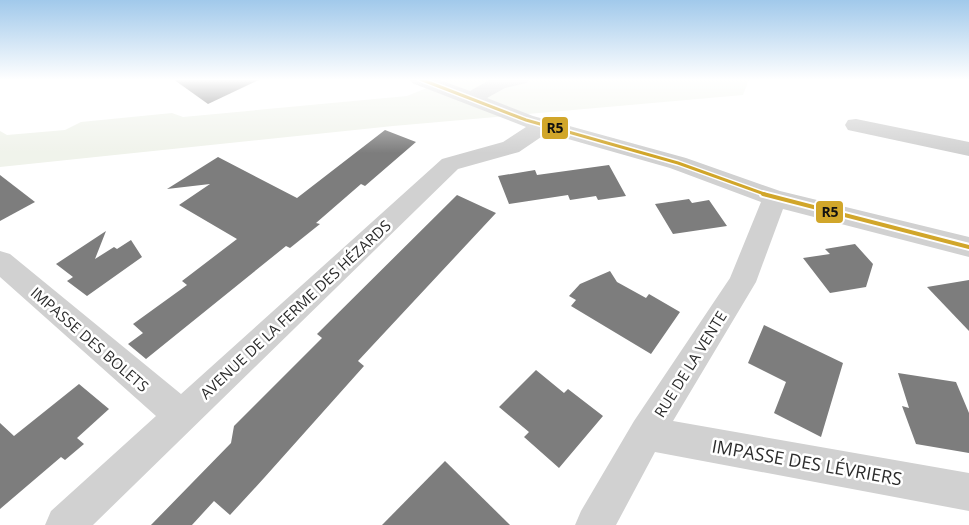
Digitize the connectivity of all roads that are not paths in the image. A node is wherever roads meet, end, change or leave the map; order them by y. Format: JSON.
{"nodes":[{"id":1,"x":485,"y":104,"type":"edge"},
{"id":2,"x":545,"y":124,"type":"junction"},
{"id":3,"x":856,"y":126,"type":"dead end"},
{"id":4,"x":969,"y":149,"type":"edge"},
{"id":5,"x":775,"y":198,"type":"junction"},
{"id":6,"x":969,"y":246,"type":"edge"},
{"id":7,"x":0,"y":261,"type":"edge"},
{"id":8,"x":181,"y":416,"type":"junction"},
{"id":9,"x":646,"y":433,"type":"junction"},
{"id":10,"x":969,"y":492,"type":"edge"},
{"id":11,"x":65,"y":525,"type":"edge"},
{"id":12,"x":595,"y":525,"type":"edge"}],
"edges":[{"from":1,"to":2,"type":"street"},
{"from":2,"to":5,"type":"street"},
{"from":2,"to":8,"type":"street","name":"AVENUE DE LA FERME DES HÉZARDS"},
{"from":3,"to":4,"type":"street"},
{"from":5,"to":6,"type":"street"},
{"from":5,"to":9,"type":"street","name":"RUE DE LA VENTE"},
{"from":7,"to":8,"type":"street","name":"IMPASSE DES BOLETS"},
{"from":8,"to":11,"type":"street","name":"AVENUE DE LA FERME DES HÉZARDS"},
{"from":9,"to":10,"type":"street","name":"IMPASSE DES LÉVRIERS"},
{"from":9,"to":12,"type":"street","name":"RUE DE LA VENTE"}]}
